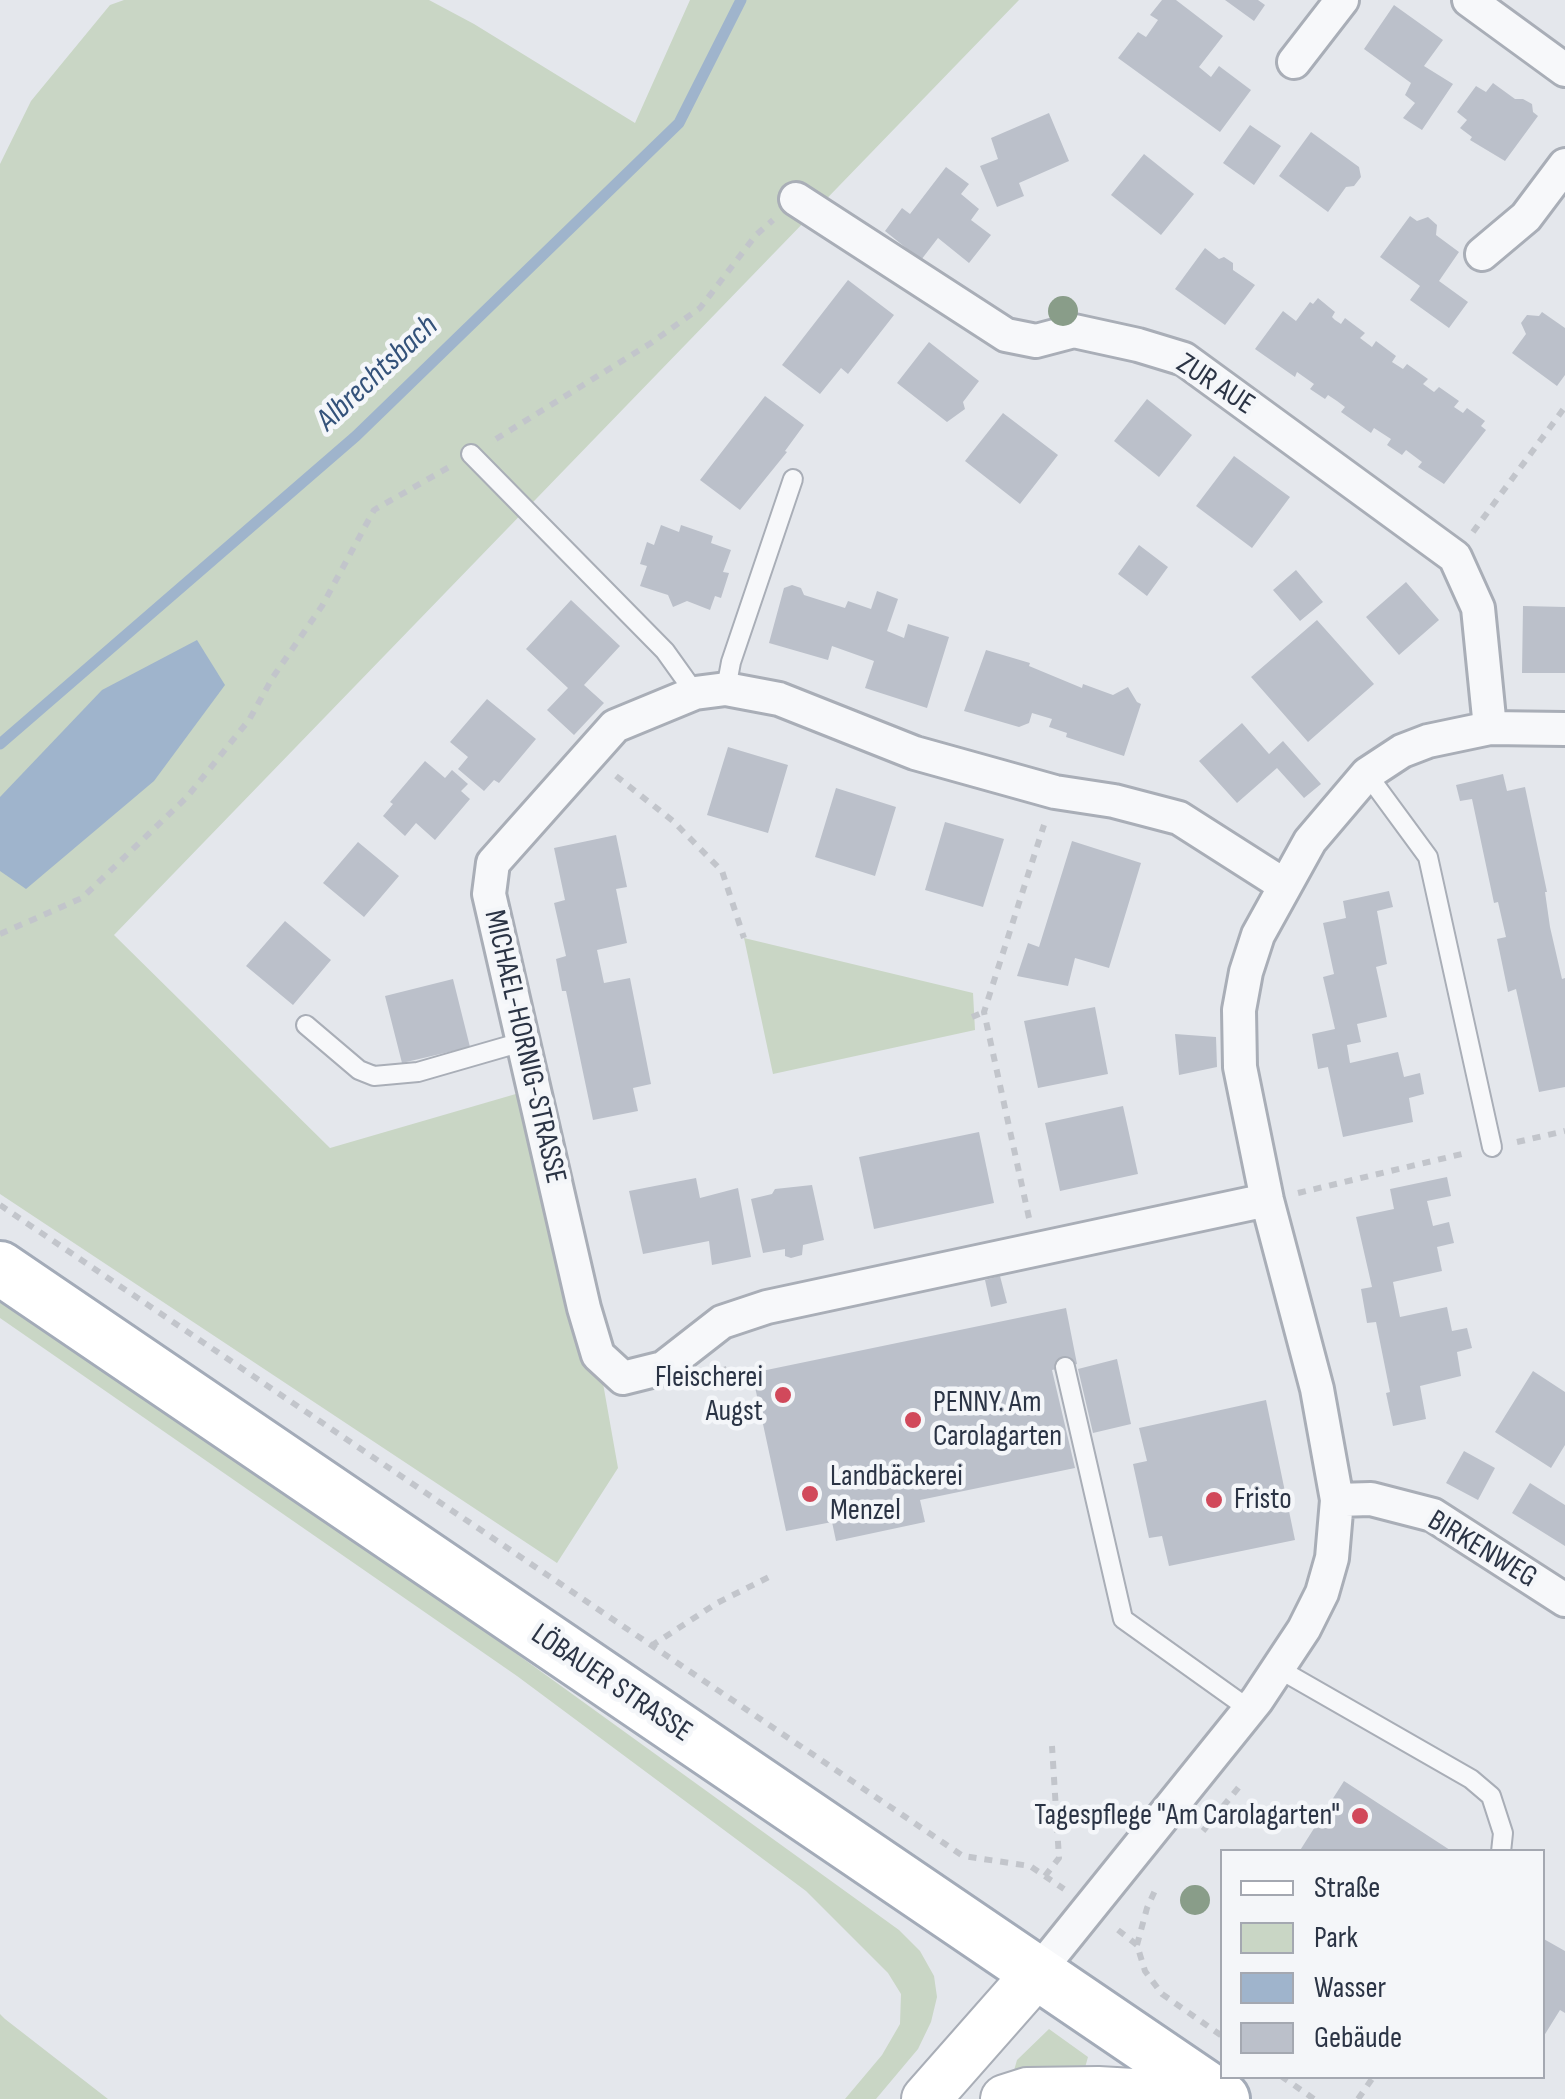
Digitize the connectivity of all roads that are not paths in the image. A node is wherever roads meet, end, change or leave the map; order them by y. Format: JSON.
{"nodes":[{"id":1,"x":1342,"y":0,"type":"edge"},
{"id":2,"x":1470,"y":0,"type":"edge"},
{"id":3,"x":1294,"y":62,"type":"dead end"},
{"id":4,"x":1565,"y":70,"type":"edge"},
{"id":5,"x":1565,"y":165,"type":"edge"},
{"id":6,"x":796,"y":199,"type":"road end"},
{"id":7,"x":1482,"y":254,"type":"dead end"},
{"id":8,"x":471,"y":454,"type":"road end"},
{"id":9,"x":793,"y":479,"type":"dead end"},
{"id":10,"x":710,"y":691,"type":"junction"},
{"id":11,"x":1490,"y":728,"type":"junction"},
{"id":12,"x":1565,"y":729,"type":"edge"},
{"id":13,"x":1367,"y":774,"type":"junction"},
{"id":14,"x":1284,"y":885,"type":"junction"},
{"id":15,"x":306,"y":1025,"type":"dead end"},
{"id":16,"x":522,"y":1042,"type":"junction"},
{"id":17,"x":1492,"y":1147,"type":"road end"},
{"id":18,"x":1267,"y":1200,"type":"junction"},
{"id":19,"x":0,"y":1268,"type":"edge"},
{"id":20,"x":1065,"y":1367,"type":"dead end"},
{"id":21,"x":1337,"y":1500,"type":"junction"},
{"id":22,"x":1565,"y":1600,"type":"edge"},
{"id":23,"x":1279,"y":1669,"type":"junction"},
{"id":24,"x":1250,"y":1709,"type":"junction"},
{"id":25,"x":1501,"y":1849,"type":"edge"},
{"id":26,"x":1037,"y":1973,"type":"junction"},
{"id":27,"x":1222,"y":2098,"type":"edge"},
{"id":28,"x":926,"y":2099,"type":"edge"},
{"id":29,"x":1006,"y":2099,"type":"edge"}],
"edges":[{"from":1,"to":3,"type":"street"},
{"from":2,"to":4,"type":"street"},
{"from":5,"to":7,"type":"street"},
{"from":6,"to":11,"type":"street","name":"ZUR AUE"},
{"from":8,"to":10,"type":"lane"},
{"from":9,"to":10,"type":"lane"},
{"from":10,"to":14,"type":"street"},
{"from":10,"to":16,"type":"street","name":"MICHAEL-HORNIG-STRASSE"},
{"from":11,"to":12,"type":"street"},
{"from":11,"to":13,"type":"street"},
{"from":13,"to":14,"type":"street"},
{"from":13,"to":17,"type":"lane"},
{"from":14,"to":18,"type":"street"},
{"from":15,"to":16,"type":"lane"},
{"from":16,"to":18,"type":"street","name":"MICHAEL-HORNIG-STRASSE"},
{"from":18,"to":21,"type":"street"},
{"from":19,"to":26,"type":"main road","name":"LÖBAUER STRASSE"},
{"from":20,"to":24,"type":"lane"},
{"from":21,"to":22,"type":"street","name":"BIRKENWEG"},
{"from":21,"to":23,"type":"street"},
{"from":23,"to":24,"type":"street"},
{"from":23,"to":25,"type":"lane"},
{"from":24,"to":26,"type":"street"},
{"from":26,"to":27,"type":"main road","name":"LÖBAUER STRASSE"},
{"from":26,"to":28,"type":"main road"},
{"from":27,"to":29,"type":"main road"}]}
